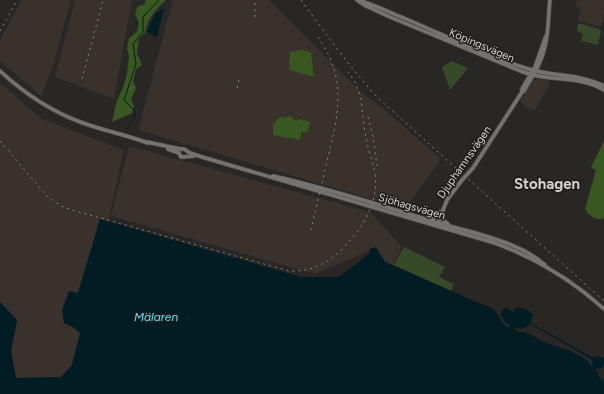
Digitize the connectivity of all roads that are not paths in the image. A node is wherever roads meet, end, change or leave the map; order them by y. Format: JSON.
{"nodes":[{"id":1,"x":357,"y":0,"type":"edge"},
{"id":2,"x":550,"y":0,"type":"edge"},
{"id":3,"x":546,"y":36,"type":"junction"},
{"id":4,"x":536,"y":63,"type":"junction"},
{"id":5,"x":514,"y":68,"type":"junction"},
{"id":6,"x":0,"y":71,"type":"edge"},
{"id":7,"x":526,"y":71,"type":"junction"},
{"id":8,"x":533,"y":73,"type":"junction"},
{"id":9,"x":526,"y":81,"type":"junction"},
{"id":10,"x":604,"y":86,"type":"edge"},
{"id":11,"x":604,"y":90,"type":"edge"},
{"id":12,"x":522,"y":92,"type":"junction"},
{"id":13,"x":180,"y":151,"type":"junction"},
{"id":14,"x":187,"y":151,"type":"junction"},
{"id":15,"x":186,"y":156,"type":"junction"},
{"id":16,"x":202,"y":157,"type":"junction"},
{"id":17,"x":443,"y":208,"type":"junction"},
{"id":18,"x":402,"y":214,"type":"junction"},
{"id":19,"x":425,"y":219,"type":"junction"},
{"id":20,"x":437,"y":225,"type":"junction"},
{"id":21,"x":454,"y":228,"type":"junction"},
{"id":22,"x":480,"y":235,"type":"junction"},
{"id":23,"x":501,"y":245,"type":"junction"},
{"id":24,"x":510,"y":245,"type":"junction"},
{"id":25,"x":549,"y":268,"type":"junction"},
{"id":26,"x":604,"y":309,"type":"edge"}],
"edges":[{"from":1,"to":5,"type":"main road","name":"Köpingsvägen"},
{"from":1,"to":7,"type":"main road","name":"Köpingsvägen"},
{"from":2,"to":3,"type":"main road"},
{"from":3,"to":4,"type":"main road"},
{"from":3,"to":8,"type":"main road"},
{"from":4,"to":7,"type":"main road"},
{"from":4,"to":8,"type":"main road"},
{"from":5,"to":7,"type":"main road","name":"Köpingsvägen"},
{"from":5,"to":8,"type":"main road"},
{"from":6,"to":13,"type":"main road","name":"Sjöhagsvägen"},
{"from":7,"to":8,"type":"main road","name":"Köpingsvägen"},
{"from":7,"to":9,"type":"main road"},
{"from":8,"to":9,"type":"main road","name":"Djuphamnsvägen"},
{"from":8,"to":10,"type":"main road"},
{"from":8,"to":11,"type":"main road","name":"Köpingsvägen"},
{"from":8,"to":12,"type":"main road","name":"Djuphamnsvägen"},
{"from":9,"to":12,"type":"main road","name":"Djuphamnsvägen"},
{"from":12,"to":17,"type":"main road","name":"Djuphamnsvägen","bridge":true},
{"from":13,"to":14,"type":"main road","name":"Sjöhagsvägen"},
{"from":13,"to":15,"type":"main road","name":"Sjöhagsvägen"},
{"from":14,"to":15,"type":"main road"},
{"from":14,"to":16,"type":"main road","name":"Sjöhagsvägen"},
{"from":15,"to":16,"type":"main road","name":"Sjöhagsvägen"},
{"from":16,"to":18,"type":"main road","name":"Sjöhagsvägen"},
{"from":17,"to":19,"type":"main road"},
{"from":17,"to":20,"type":"main road","name":"Djuphamnsvägen"},
{"from":17,"to":21,"type":"main road"},
{"from":18,"to":19,"type":"main road","name":"Sjöhagsvägen"},
{"from":18,"to":20,"type":"main road","name":"Sjöhagsvägen"},
{"from":19,"to":20,"type":"main road","name":"Sjöhagsvägen"},
{"from":20,"to":21,"type":"main road","name":"Sjöhagsvägen"},
{"from":20,"to":23,"type":"main road","name":"Sjöhagsvägen"},
{"from":21,"to":22,"type":"main road","name":"Sjöhagsvägen"},
{"from":22,"to":23,"type":"main road"},
{"from":22,"to":24,"type":"main road","name":"Sjöhagsvägen"},
{"from":23,"to":24,"type":"main road"},
{"from":23,"to":25,"type":"main road","name":"Sjöhagsvägen"},
{"from":24,"to":25,"type":"main road","name":"Sjöhagsvägen"},
{"from":25,"to":26,"type":"main road","name":"Sjöhagsvägen"}]}
